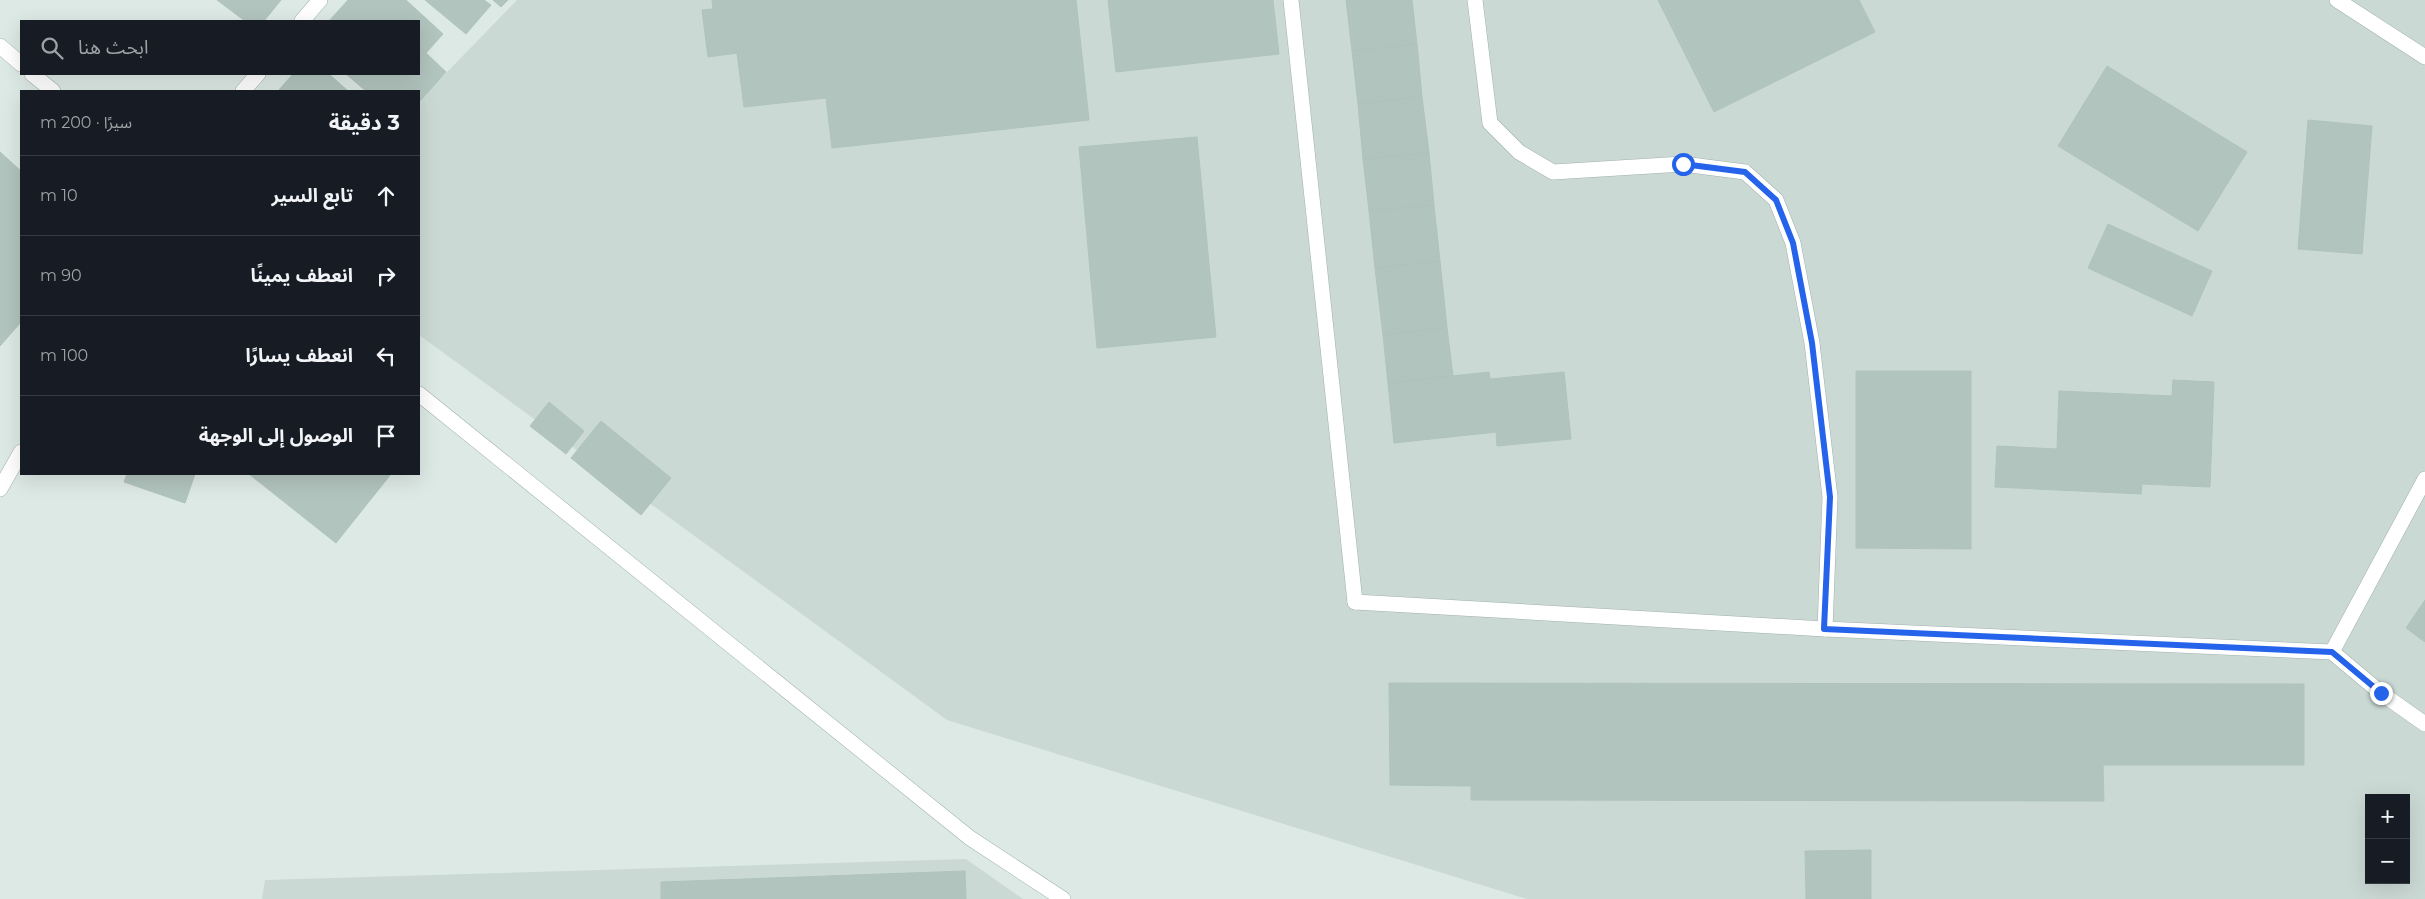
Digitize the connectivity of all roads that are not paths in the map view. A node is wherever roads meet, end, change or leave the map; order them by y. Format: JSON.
{"nodes":[{"id":1,"x":1292,"y":0,"type":"edge"},
{"id":2,"x":1475,"y":0,"type":"edge"},
{"id":3,"x":2337,"y":0,"type":"edge"},
{"id":4,"x":318,"y":1,"type":"edge"},
{"id":5,"x":303,"y":20,"type":"edge"},
{"id":6,"x":0,"y":46,"type":"edge"},
{"id":7,"x":2425,"y":57,"type":"edge"},
{"id":8,"x":20,"y":63,"type":"edge"},
{"id":9,"x":33,"y":75,"type":"edge"},
{"id":10,"x":257,"y":75,"type":"edge"},
{"id":11,"x":52,"y":90,"type":"edge"},
{"id":12,"x":244,"y":90,"type":"edge"},
{"id":13,"x":420,"y":395,"type":"edge"},
{"id":14,"x":20,"y":454,"type":"edge"},
{"id":15,"x":2425,"y":479,"type":"edge"},
{"id":16,"x":0,"y":489,"type":"edge"},
{"id":17,"x":1824,"y":629,"type":"junction"},
{"id":18,"x":2332,"y":652,"type":"junction"},
{"id":19,"x":2425,"y":724,"type":"edge"},
{"id":20,"x":1063,"y":899,"type":"edge"}],
"edges":[{"from":1,"to":17,"type":"street"},
{"from":2,"to":17,"type":"street"},
{"from":3,"to":7,"type":"street"},
{"from":4,"to":5,"type":"street"},
{"from":6,"to":8,"type":"street"},
{"from":9,"to":11,"type":"street"},
{"from":10,"to":12,"type":"street"},
{"from":13,"to":20,"type":"street"},
{"from":14,"to":16,"type":"street"},
{"from":15,"to":18,"type":"street"},
{"from":17,"to":18,"type":"street"},
{"from":18,"to":19,"type":"street"}]}
